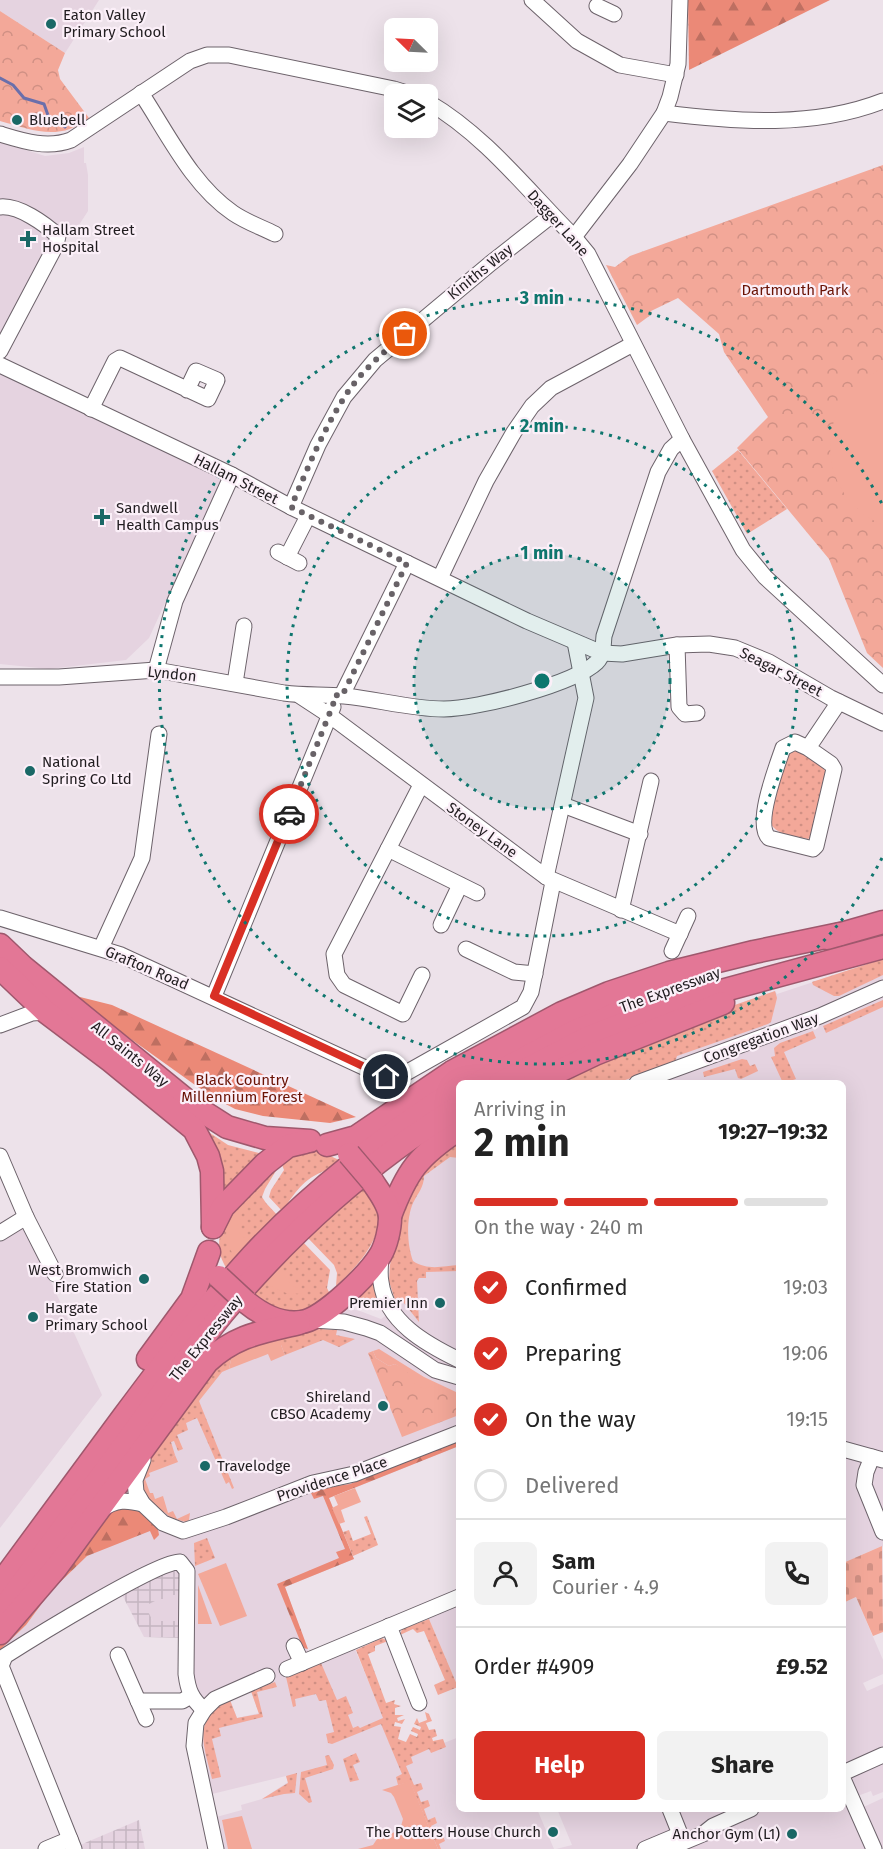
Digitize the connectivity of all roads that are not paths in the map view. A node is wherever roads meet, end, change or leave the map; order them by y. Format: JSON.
{"nodes":[{"id":1,"x":532,"y":0,"type":"edge"},
{"id":2,"x":680,"y":0,"type":"edge"},
{"id":3,"x":597,"y":7,"type":"edge"},
{"id":4,"x":614,"y":14,"type":"dead end"},
{"id":5,"x":676,"y":75,"type":"junction"},
{"id":6,"x":384,"y":87,"type":"edge"},
{"id":7,"x":141,"y":93,"type":"junction"},
{"id":8,"x":883,"y":101,"type":"edge"},
{"id":9,"x":438,"y":108,"type":"edge"},
{"id":10,"x":664,"y":113,"type":"junction"},
{"id":11,"x":0,"y":134,"type":"edge"},
{"id":12,"x":0,"y":207,"type":"edge"},
{"id":13,"x":552,"y":215,"type":"junction"},
{"id":14,"x":275,"y":234,"type":"dead end"},
{"id":15,"x":574,"y":237,"type":"junction"},
{"id":16,"x":633,"y":344,"type":"junction"},
{"id":17,"x":0,"y":351,"type":"edge"},
{"id":18,"x":0,"y":365,"type":"edge"},
{"id":19,"x":187,"y":390,"type":"dead end"},
{"id":20,"x":91,"y":409,"type":"junction"},
{"id":21,"x":682,"y":439,"type":"junction"},
{"id":22,"x":232,"y":475,"type":"junction"},
{"id":23,"x":291,"y":507,"type":"junction"},
{"id":24,"x":308,"y":516,"type":"junction"},
{"id":25,"x":288,"y":557,"type":"dead end"},
{"id":26,"x":407,"y":563,"type":"junction"},
{"id":27,"x":440,"y":578,"type":"junction"},
{"id":28,"x":244,"y":626,"type":"dead end"},
{"id":29,"x":575,"y":642,"type":"junction"},
{"id":30,"x":677,"y":645,"type":"junction"},
{"id":31,"x":602,"y":653,"type":"junction"},
{"id":32,"x":156,"y":670,"type":"junction"},
{"id":33,"x":581,"y":672,"type":"junction"},
{"id":34,"x":0,"y":677,"type":"edge"},
{"id":35,"x":235,"y":683,"type":"junction"},
{"id":36,"x":883,"y":685,"type":"edge"},
{"id":37,"x":338,"y":695,"type":"junction"},
{"id":38,"x":300,"y":696,"type":"junction"},
{"id":39,"x":839,"y":702,"type":"junction"},
{"id":40,"x":698,"y":713,"type":"dead end"},
{"id":41,"x":329,"y":715,"type":"junction"},
{"id":42,"x":883,"y":723,"type":"edge"},
{"id":43,"x":159,"y":734,"type":"dead end"},
{"id":44,"x":808,"y":748,"type":"junction"},
{"id":45,"x":651,"y":781,"type":"dead end"},
{"id":46,"x":421,"y":785,"type":"junction"},
{"id":47,"x":563,"y":805,"type":"junction"},
{"id":48,"x":640,"y":834,"type":"junction"},
{"id":49,"x":388,"y":849,"type":"junction"},
{"id":50,"x":549,"y":879,"type":"junction"},
{"id":51,"x":460,"y":885,"type":"junction"},
{"id":52,"x":477,"y":893,"type":"dead end"},
{"id":53,"x":621,"y":910,"type":"junction"},
{"id":54,"x":688,"y":916,"type":"dead end"},
{"id":55,"x":0,"y":918,"type":"edge"},
{"id":56,"x":883,"y":922,"type":"edge"},
{"id":57,"x":441,"y":925,"type":"dead end"},
{"id":58,"x":680,"y":934,"type":"junction"},
{"id":59,"x":840,"y":934,"type":"junction"},
{"id":60,"x":0,"y":945,"type":"edge"},
{"id":61,"x":883,"y":947,"type":"edge"},
{"id":62,"x":101,"y":948,"type":"junction"},
{"id":63,"x":472,"y":948,"type":"dead end"},
{"id":64,"x":672,"y":951,"type":"dead end"},
{"id":65,"x":833,"y":961,"type":"junction"},
{"id":66,"x":0,"y":968,"type":"edge"},
{"id":67,"x":535,"y":974,"type":"junction"},
{"id":68,"x":422,"y":975,"type":"dead end"},
{"id":69,"x":883,"y":988,"type":"edge"},
{"id":70,"x":24,"y":991,"type":"junction"},
{"id":71,"x":214,"y":996,"type":"junction"},
{"id":72,"x":46,"y":1012,"type":"junction"},
{"id":73,"x":7,"y":1023,"type":"edge"},
{"id":74,"x":473,"y":1080,"type":"edge"},
{"id":75,"x":506,"y":1080,"type":"edge"},
{"id":76,"x":540,"y":1080,"type":"edge"},
{"id":77,"x":648,"y":1080,"type":"edge"},
{"id":78,"x":456,"y":1090,"type":"edge"},
{"id":79,"x":456,"y":1109,"type":"edge"},
{"id":80,"x":456,"y":1131,"type":"edge"},
{"id":81,"x":318,"y":1143,"type":"junction"},
{"id":82,"x":0,"y":1156,"type":"edge"},
{"id":83,"x":390,"y":1216,"type":"junction"},
{"id":84,"x":26,"y":1217,"type":"junction"},
{"id":85,"x":213,"y":1227,"type":"junction"},
{"id":86,"x":0,"y":1233,"type":"edge"},
{"id":87,"x":209,"y":1252,"type":"junction"},
{"id":88,"x":381,"y":1254,"type":"junction"},
{"id":89,"x":55,"y":1274,"type":"dead end"},
{"id":90,"x":306,"y":1321,"type":"junction"},
{"id":91,"x":456,"y":1358,"type":"edge"},
{"id":92,"x":451,"y":1375,"type":"edge"},
{"id":93,"x":456,"y":1434,"type":"edge"},
{"id":94,"x":153,"y":1436,"type":"junction"},
{"id":95,"x":846,"y":1450,"type":"edge"},
{"id":96,"x":878,"y":1459,"type":"edge"},
{"id":97,"x":143,"y":1504,"type":"junction"},
{"id":98,"x":97,"y":1513,"type":"junction"},
{"id":99,"x":883,"y":1532,"type":"edge"},
{"id":100,"x":0,"y":1563,"type":"edge"},
{"id":101,"x":0,"y":1584,"type":"edge"},
{"id":102,"x":456,"y":1598,"type":"edge"},
{"id":103,"x":0,"y":1613,"type":"edge"},
{"id":104,"x":389,"y":1626,"type":"junction"},
{"id":105,"x":0,"y":1633,"type":"edge"},
{"id":106,"x":294,"y":1646,"type":"dead end"},
{"id":107,"x":118,"y":1655,"type":"dead end"},
{"id":108,"x":267,"y":1676,"type":"dead end"},
{"id":109,"x":5,"y":1695,"type":"edge"},
{"id":110,"x":191,"y":1696,"type":"junction"},
{"id":111,"x":138,"y":1701,"type":"junction"},
{"id":112,"x":419,"y":1703,"type":"dead end"},
{"id":113,"x":204,"y":1710,"type":"junction"},
{"id":114,"x":146,"y":1719,"type":"dead end"},
{"id":115,"x":883,"y":1749,"type":"edge"},
{"id":116,"x":883,"y":1755,"type":"edge"},
{"id":117,"x":846,"y":1763,"type":"edge"},
{"id":118,"x":846,"y":1772,"type":"edge"},
{"id":119,"x":846,"y":1786,"type":"edge"},
{"id":120,"x":671,"y":1812,"type":"edge"},
{"id":121,"x":745,"y":1812,"type":"edge"},
{"id":122,"x":684,"y":1842,"type":"edge"},
{"id":123,"x":72,"y":1844,"type":"edge"},
{"id":124,"x":46,"y":1849,"type":"edge"},
{"id":125,"x":216,"y":1849,"type":"edge"},
{"id":126,"x":645,"y":1849,"type":"edge"},
{"id":127,"x":667,"y":1849,"type":"edge"},
{"id":128,"x":874,"y":1849,"type":"edge"}],
"edges":[{"from":1,"to":5,"type":"street"},
{"from":2,"to":5,"type":"street"},
{"from":3,"to":4,"type":"street"},
{"from":5,"to":10,"type":"street"},
{"from":6,"to":7,"type":"street"},
{"from":7,"to":11,"type":"street"},
{"from":7,"to":14,"type":"street"},
{"from":8,"to":10,"type":"street"},
{"from":9,"to":13,"type":"street","name":"Dagger Lane"},
{"from":10,"to":15,"type":"street"},
{"from":12,"to":17,"type":"street"},
{"from":13,"to":15,"type":"street","name":"Dagger Lane"},
{"from":13,"to":23,"type":"street","name":"Kiniths Way"},
{"from":15,"to":16,"type":"street","name":"Dagger Lane"},
{"from":16,"to":21,"type":"street","name":"Dagger Lane"},
{"from":16,"to":27,"type":"street"},
{"from":18,"to":20,"type":"street","name":"Hallam Street"},
{"from":19,"to":20,"type":"street"},
{"from":20,"to":22,"type":"street","name":"Hallam Street"},
{"from":21,"to":31,"type":"street"},
{"from":21,"to":36,"type":"street","name":"Dagger Lane"},
{"from":22,"to":23,"type":"street","name":"Hallam Street"},
{"from":22,"to":32,"type":"street"},
{"from":23,"to":24,"type":"street","name":"Hallam Street"},
{"from":24,"to":25,"type":"street"},
{"from":24,"to":26,"type":"street","name":"Hallam Street"},
{"from":26,"to":27,"type":"street","name":"Hallam Street"},
{"from":26,"to":37,"type":"street"},
{"from":27,"to":29,"type":"street","name":"Hallam Street"},
{"from":28,"to":35,"type":"street"},
{"from":29,"to":31,"type":"street","name":"Hallam Street"},
{"from":29,"to":33,"type":"street"},
{"from":30,"to":31,"type":"street","name":"Seagar Street"},
{"from":30,"to":39,"type":"street","name":"Seagar Street"},
{"from":30,"to":40,"type":"street"},
{"from":31,"to":33,"type":"street"},
{"from":32,"to":34,"type":"street","name":"Lyndon"},
{"from":32,"to":35,"type":"street","name":"Lyndon"},
{"from":33,"to":37,"type":"street","name":"Lyndon"},
{"from":33,"to":47,"type":"street"},
{"from":35,"to":38,"type":"street","name":"Lyndon"},
{"from":37,"to":38,"type":"street","name":"Lyndon"},
{"from":37,"to":41,"type":"street"},
{"from":38,"to":41,"type":"street","name":"Stoney Lane"},
{"from":39,"to":42,"type":"street","name":"Seagar Street"},
{"from":39,"to":44,"type":"street"},
{"from":41,"to":46,"type":"street","name":"Stoney Lane"},
{"from":41,"to":71,"type":"street"},
{"from":43,"to":62,"type":"street"},
{"from":44,"to":44,"type":"street"},
{"from":45,"to":48,"type":"street"},
{"from":46,"to":49,"type":"street"},
{"from":46,"to":50,"type":"street","name":"Stoney Lane"},
{"from":47,"to":48,"type":"street"},
{"from":47,"to":50,"type":"street"},
{"from":48,"to":53,"type":"street"},
{"from":49,"to":51,"type":"street"},
{"from":49,"to":68,"type":"street"},
{"from":50,"to":53,"type":"street","name":"Stoney Lane"},
{"from":50,"to":67,"type":"street"},
{"from":51,"to":52,"type":"street"},
{"from":51,"to":57,"type":"street"},
{"from":53,"to":58,"type":"street","name":"Stoney Lane"},
{"from":54,"to":58,"type":"street"},
{"from":55,"to":62,"type":"street","name":"Grafton Road"},
{"from":56,"to":59,"type":"highway","name":"The Expressway"},
{"from":58,"to":64,"type":"street"},
{"from":59,"to":74,"type":"highway","name":"The Expressway"},
{"from":59,"to":81,"type":"highway"},
{"from":60,"to":81,"type":"highway","name":"All Saints Way"},
{"from":61,"to":65,"type":"highway","name":"The Expressway"},
{"from":62,"to":71,"type":"street","name":"Grafton Road"},
{"from":63,"to":67,"type":"street"},
{"from":65,"to":75,"type":"highway","name":"The Expressway"},
{"from":65,"to":76,"type":"highway"},
{"from":66,"to":70,"type":"highway","name":"All Saints Way"},
{"from":67,"to":71,"type":"street","name":"Grafton Road"},
{"from":69,"to":77,"type":"street","name":"Congregation Way"},
{"from":70,"to":72,"type":"highway","name":"All Saints Way"},
{"from":70,"to":73,"type":"street"},
{"from":72,"to":73,"type":"street"},
{"from":72,"to":85,"type":"highway","name":"All Saints Way"},
{"from":78,"to":101,"type":"highway","name":"The Expressway"},
{"from":79,"to":103,"type":"highway","name":"The Expressway"},
{"from":80,"to":83,"type":"highway"},
{"from":81,"to":83,"type":"highway","bridge":true},
{"from":81,"to":85,"type":"highway"},
{"from":82,"to":84,"type":"street"},
{"from":83,"to":88,"type":"highway"},
{"from":84,"to":86,"type":"street"},
{"from":84,"to":89,"type":"street"},
{"from":85,"to":87,"type":"highway"},
{"from":87,"to":90,"type":"highway","bridge":true},
{"from":87,"to":100,"type":"highway"},
{"from":88,"to":90,"type":"highway"},
{"from":88,"to":91,"type":"street"},
{"from":90,"to":92,"type":"street"},
{"from":90,"to":94,"type":"highway"},
{"from":93,"to":97,"type":"street","name":"Providence Place"},
{"from":94,"to":97,"type":"street"},
{"from":94,"to":98,"type":"highway"},
{"from":95,"to":96,"type":"street"},
{"from":96,"to":99,"type":"street"},
{"from":97,"to":98,"type":"street"},
{"from":98,"to":105,"type":"highway"},
{"from":102,"to":104,"type":"street"},
{"from":104,"to":106,"type":"street"},
{"from":104,"to":112,"type":"street"},
{"from":107,"to":111,"type":"street"},
{"from":108,"to":113,"type":"street"},
{"from":109,"to":110,"type":"street"},
{"from":109,"to":123,"type":"street"},
{"from":110,"to":111,"type":"street"},
{"from":110,"to":113,"type":"street"},
{"from":111,"to":114,"type":"street"},
{"from":113,"to":125,"type":"street"},
{"from":115,"to":117,"type":"street"},
{"from":116,"to":118,"type":"street"},
{"from":119,"to":128,"type":"street"},
{"from":120,"to":122,"type":"street"},
{"from":121,"to":122,"type":"street"},
{"from":122,"to":126,"type":"street"},
{"from":122,"to":127,"type":"street"},
{"from":123,"to":124,"type":"street"}]}
